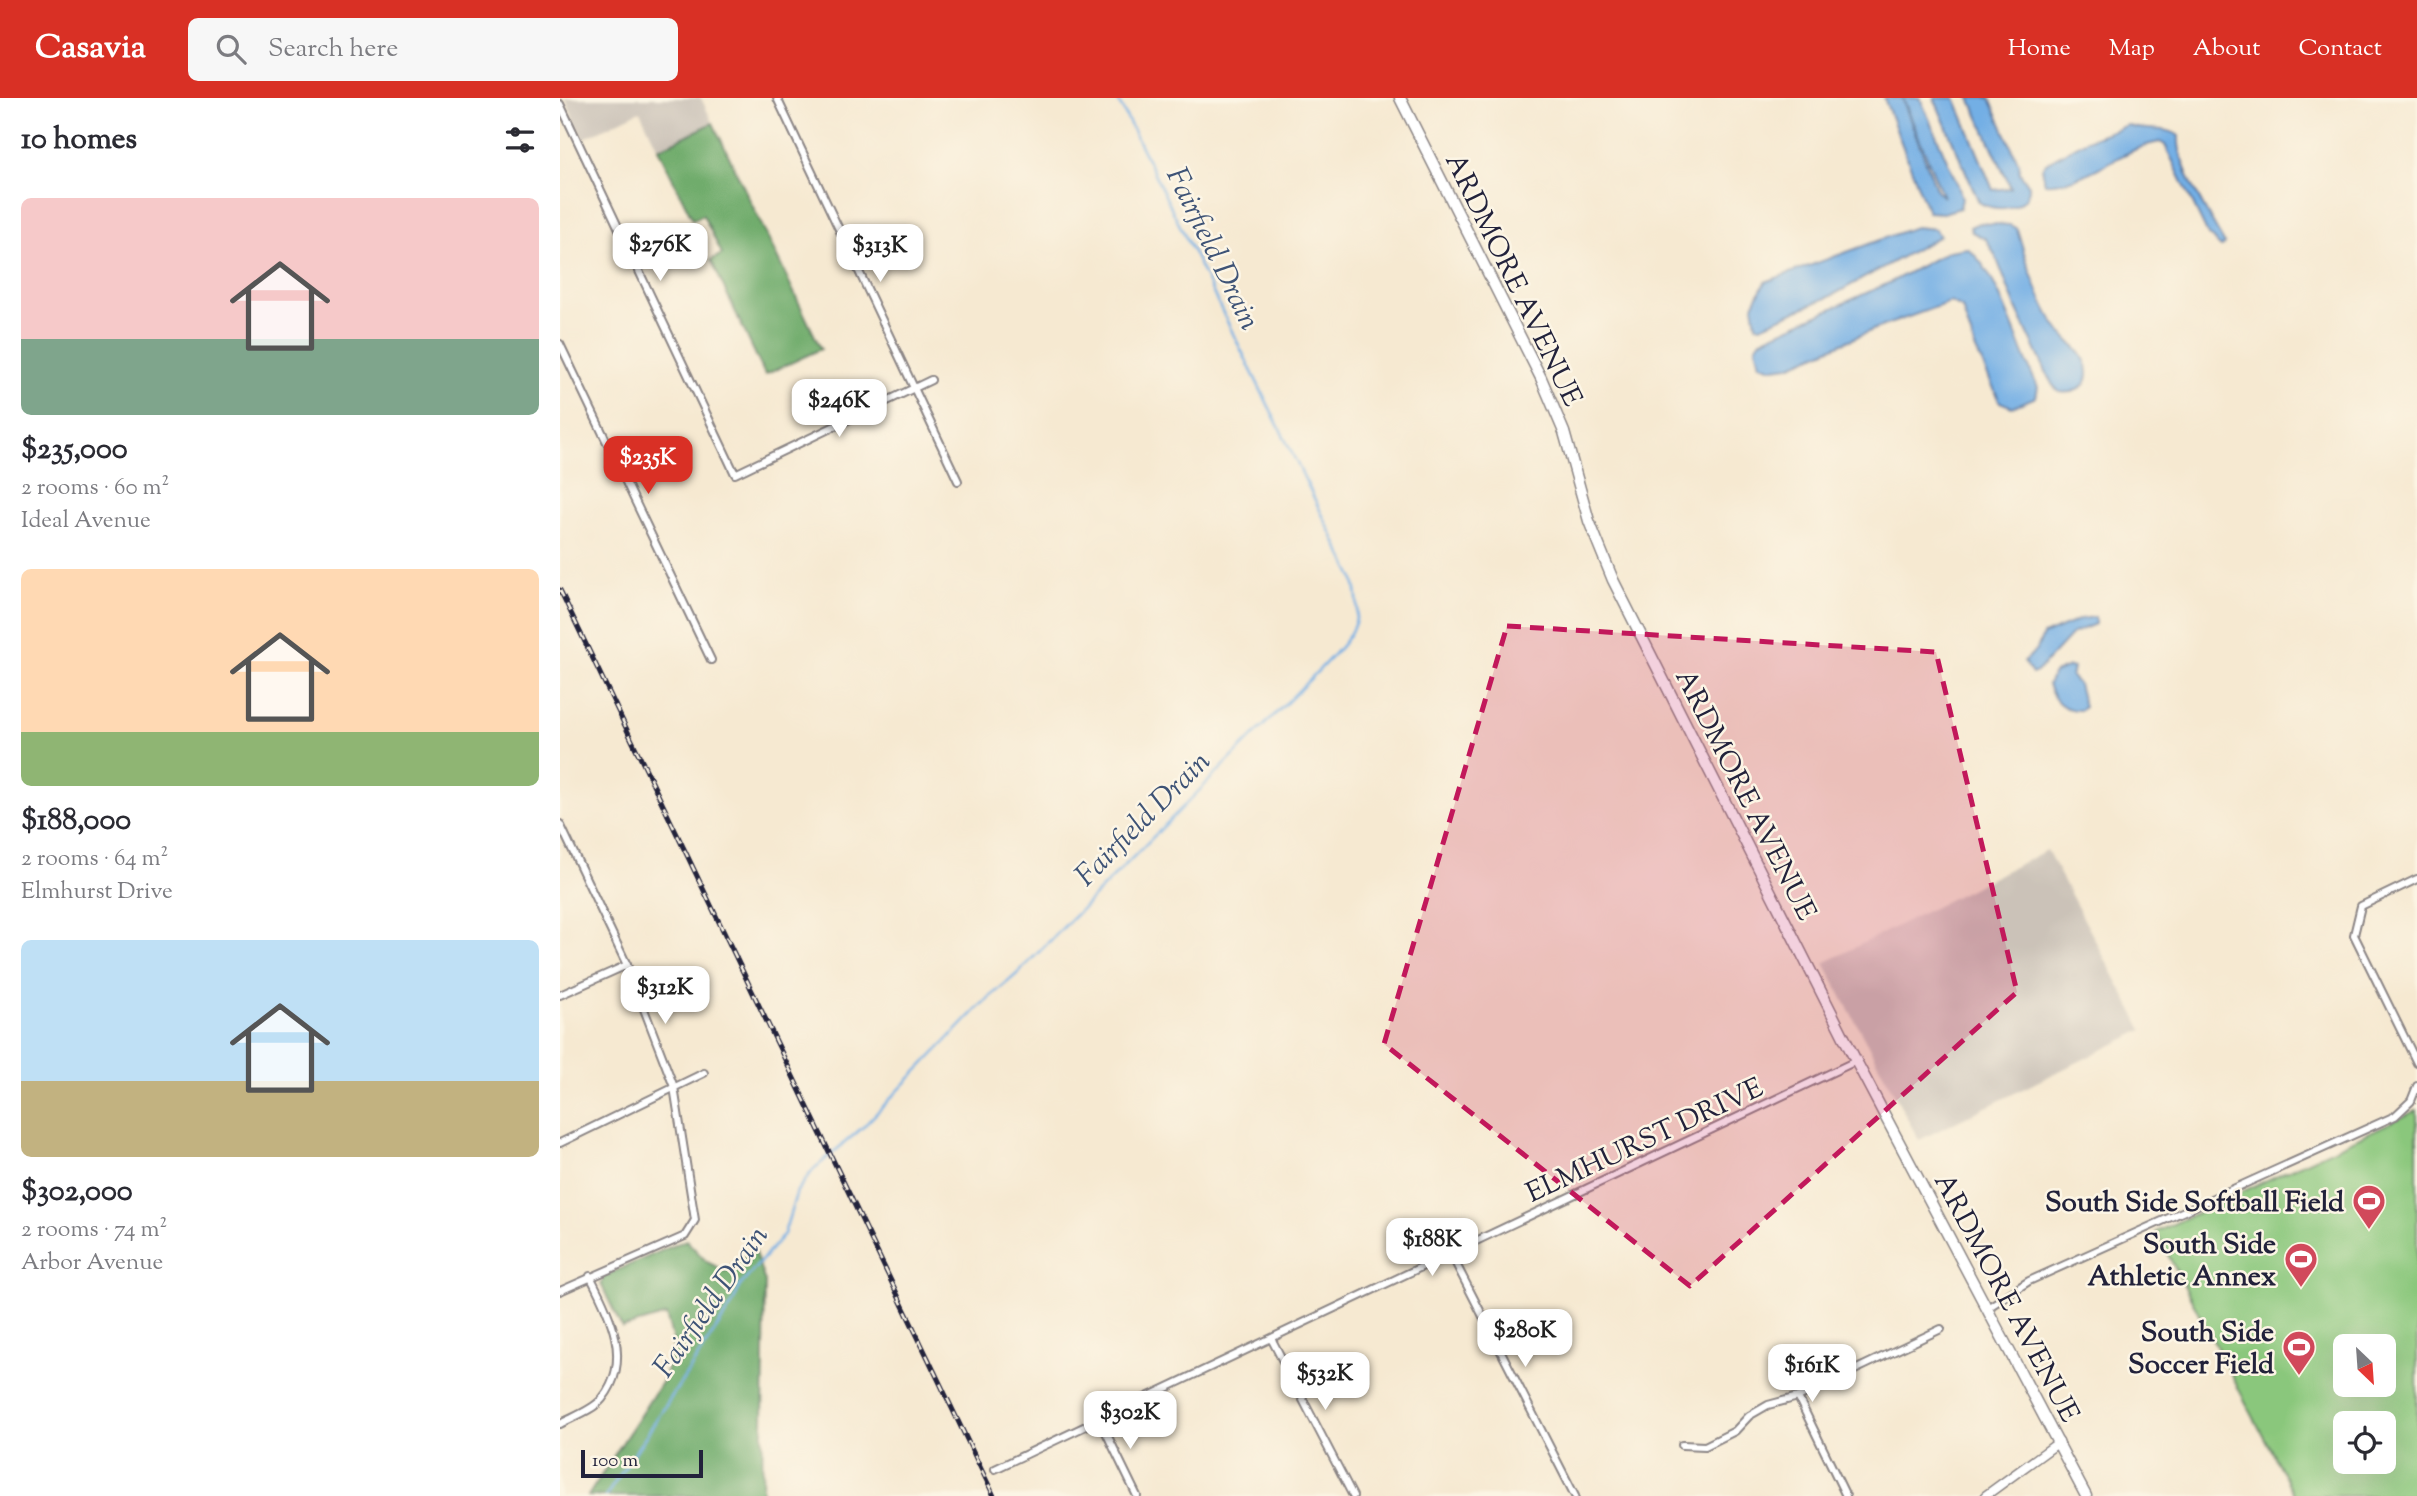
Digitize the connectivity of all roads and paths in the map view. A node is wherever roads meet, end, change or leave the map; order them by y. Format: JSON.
{"nodes":[{"id":1,"x":777,"y":98,"type":"edge"},
{"id":2,"x":1400,"y":98,"type":"edge"},
{"id":3,"x":560,"y":104,"type":"edge"},
{"id":4,"x":560,"y":344,"type":"edge"},
{"id":5,"x":931,"y":380,"type":"dead end"},
{"id":6,"x":915,"y":388,"type":"junction"},
{"id":7,"x":958,"y":481,"type":"dead end"},
{"id":8,"x":711,"y":660,"type":"dead end"},
{"id":9,"x":560,"y":824,"type":"edge"},
{"id":10,"x":563,"y":836,"type":"edge"},
{"id":11,"x":2417,"y":879,"type":"edge"},
{"id":12,"x":627,"y":964,"type":"junction"},
{"id":13,"x":560,"y":995,"type":"edge"},
{"id":14,"x":1856,"y":1061,"type":"junction"},
{"id":15,"x":2417,"y":1063,"type":"edge"},
{"id":16,"x":704,"y":1073,"type":"dead end"},
{"id":17,"x":2417,"y":1086,"type":"edge"},
{"id":18,"x":674,"y":1087,"type":"junction"},
{"id":19,"x":560,"y":1143,"type":"edge"},
{"id":20,"x":1451,"y":1254,"type":"junction"},
{"id":21,"x":590,"y":1276,"type":"junction"},
{"id":22,"x":560,"y":1291,"type":"edge"},
{"id":23,"x":1989,"y":1307,"type":"junction"},
{"id":24,"x":1941,"y":1329,"type":"dead end"},
{"id":25,"x":1272,"y":1340,"type":"junction"},
{"id":26,"x":1798,"y":1396,"type":"junction"},
{"id":27,"x":1099,"y":1418,"type":"junction"},
{"id":28,"x":560,"y":1424,"type":"edge"},
{"id":29,"x":2059,"y":1442,"type":"junction"},
{"id":30,"x":1682,"y":1445,"type":"dead end"},
{"id":31,"x":995,"y":1469,"type":"dead end"},
{"id":32,"x":1137,"y":1496,"type":"edge"},
{"id":33,"x":1353,"y":1496,"type":"edge"},
{"id":34,"x":1575,"y":1496,"type":"edge"},
{"id":35,"x":1846,"y":1496,"type":"edge"},
{"id":36,"x":1985,"y":1496,"type":"edge"},
{"id":37,"x":2086,"y":1496,"type":"edge"}],
"edges":[{"from":1,"to":6,"type":"street"},
{"from":2,"to":14,"type":"main road","name":"ARDMORE AVENUE"},
{"from":3,"to":6,"type":"street"},
{"from":4,"to":8,"type":"street"},
{"from":5,"to":6,"type":"street"},
{"from":6,"to":7,"type":"street"},
{"from":9,"to":10,"type":"street"},
{"from":10,"to":12,"type":"street"},
{"from":11,"to":15,"type":"street"},
{"from":12,"to":13,"type":"street"},
{"from":12,"to":18,"type":"street"},
{"from":14,"to":20,"type":"street","name":"ELMHURST DRIVE"},
{"from":14,"to":23,"type":"main road","name":"ARDMORE AVENUE"},
{"from":16,"to":18,"type":"street"},
{"from":17,"to":23,"type":"street"},
{"from":18,"to":19,"type":"street"},
{"from":18,"to":21,"type":"street"},
{"from":20,"to":25,"type":"street","name":"ELMHURST DRIVE"},
{"from":20,"to":34,"type":"street"},
{"from":21,"to":22,"type":"street"},
{"from":21,"to":28,"type":"street"},
{"from":23,"to":29,"type":"main road","name":"ARDMORE AVENUE"},
{"from":24,"to":26,"type":"street"},
{"from":25,"to":27,"type":"street","name":"ELMHURST DRIVE"},
{"from":25,"to":33,"type":"street"},
{"from":26,"to":30,"type":"street"},
{"from":26,"to":35,"type":"street"},
{"from":27,"to":31,"type":"street","name":"ELMHURST DRIVE"},
{"from":27,"to":32,"type":"street"},
{"from":29,"to":36,"type":"street"},
{"from":29,"to":37,"type":"main road","name":"ARDMORE AVENUE"}]}
